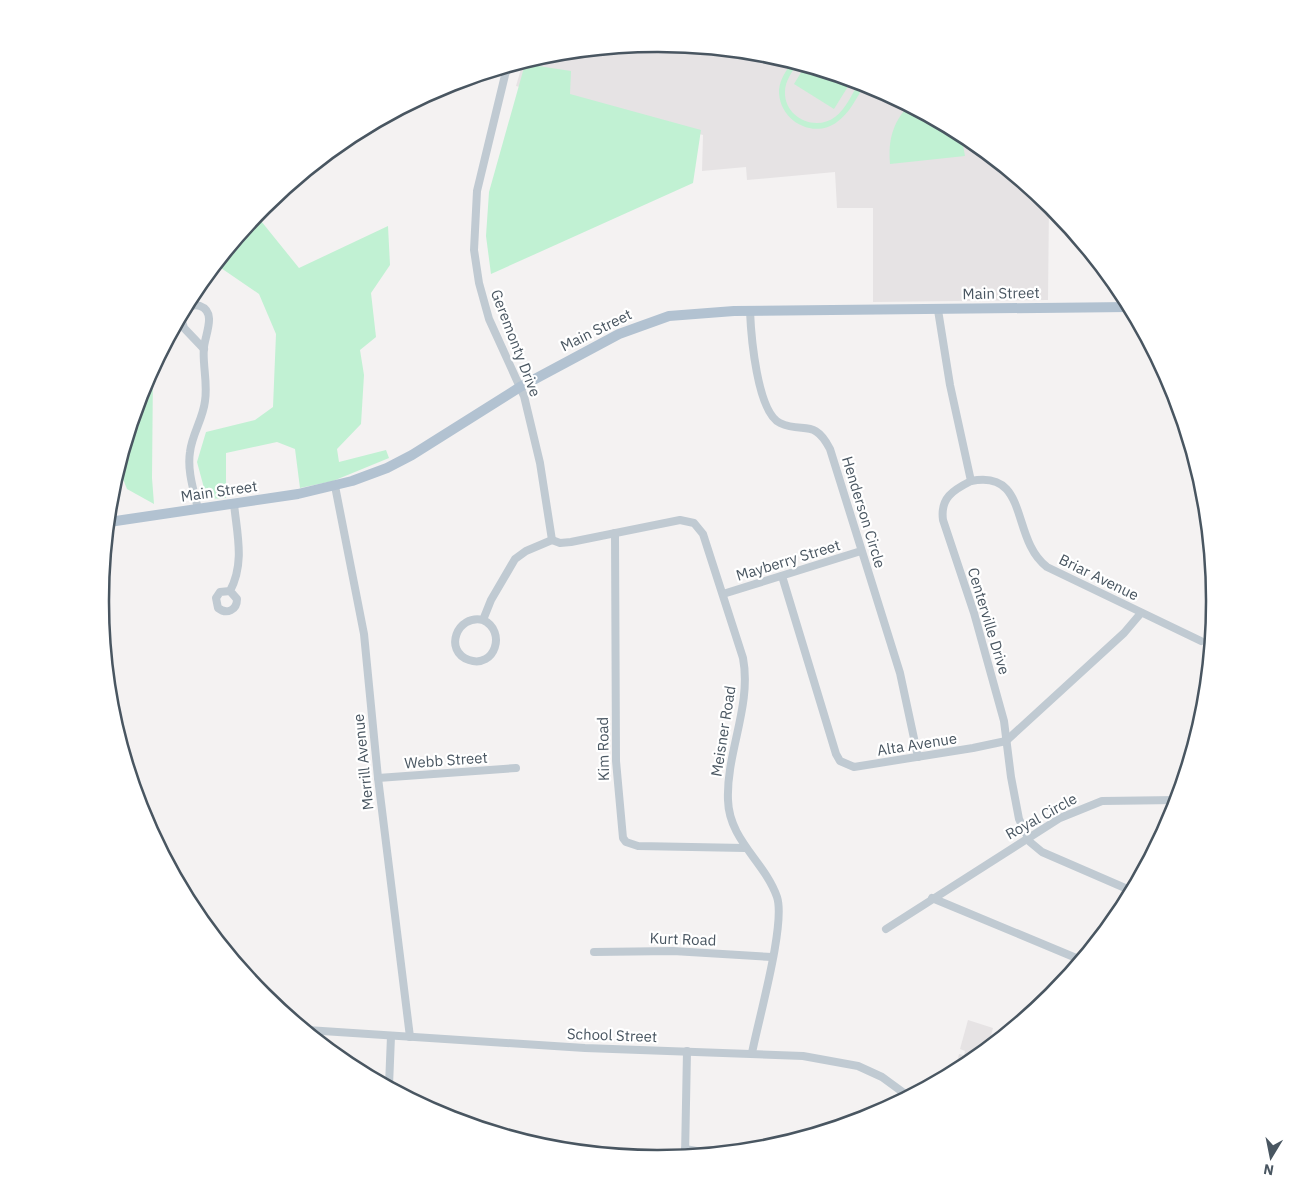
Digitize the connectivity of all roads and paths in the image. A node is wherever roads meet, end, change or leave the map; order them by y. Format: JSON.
{"nodes":[{"id":1,"x":506,"y":74,"type":"edge"},
{"id":2,"x":196,"y":305,"type":"edge"},
{"id":3,"x":1121,"y":307,"type":"edge"},
{"id":4,"x":938,"y":310,"type":"junction"},
{"id":5,"x":750,"y":311,"type":"junction"},
{"id":6,"x":183,"y":326,"type":"edge"},
{"id":7,"x":204,"y":349,"type":"junction"},
{"id":8,"x":520,"y":387,"type":"junction"},
{"id":9,"x":972,"y":481,"type":"junction"},
{"id":10,"x":335,"y":486,"type":"junction"},
{"id":11,"x":234,"y":504,"type":"junction"},
{"id":12,"x":198,"y":509,"type":"junction"},
{"id":13,"x":115,"y":521,"type":"edge"},
{"id":14,"x":615,"y":533,"type":"junction"},
{"id":15,"x":552,"y":540,"type":"junction"},
{"id":16,"x":861,"y":551,"type":"junction"},
{"id":17,"x":782,"y":576,"type":"junction"},
{"id":18,"x":230,"y":591,"type":"dead end"},
{"id":19,"x":723,"y":594,"type":"junction"},
{"id":20,"x":1141,"y":613,"type":"junction"},
{"id":21,"x":483,"y":620,"type":"junction"},
{"id":22,"x":1201,"y":641,"type":"dead end"},
{"id":23,"x":1006,"y":740,"type":"junction"},
{"id":24,"x":918,"y":757,"type":"junction"},
{"id":25,"x":516,"y":768,"type":"dead end"},
{"id":26,"x":378,"y":778,"type":"junction"},
{"id":27,"x":1169,"y":800,"type":"edge"},
{"id":28,"x":1028,"y":838,"type":"junction"},
{"id":29,"x":745,"y":848,"type":"junction"},
{"id":30,"x":1125,"y":888,"type":"edge"},
{"id":31,"x":932,"y":898,"type":"junction"},
{"id":32,"x":886,"y":929,"type":"dead end"},
{"id":33,"x":594,"y":952,"type":"dead end"},
{"id":34,"x":772,"y":956,"type":"junction"},
{"id":35,"x":1075,"y":957,"type":"edge"},
{"id":36,"x":318,"y":1031,"type":"edge"},
{"id":37,"x":391,"y":1036,"type":"junction"},
{"id":38,"x":410,"y":1037,"type":"junction"},
{"id":39,"x":687,"y":1051,"type":"junction"},
{"id":40,"x":752,"y":1053,"type":"junction"},
{"id":41,"x":388,"y":1078,"type":"edge"},
{"id":42,"x":903,"y":1092,"type":"edge"},
{"id":43,"x":685,"y":1148,"type":"edge"}],
"edges":[{"from":1,"to":8,"type":"street","name":"Geremonty Drive"},
{"from":2,"to":7,"type":"street"},
{"from":3,"to":4,"type":"main road","name":"Main Street"},
{"from":4,"to":5,"type":"main road","name":"Main Street"},
{"from":4,"to":9,"type":"street"},
{"from":5,"to":8,"type":"main road","name":"Main Street"},
{"from":5,"to":16,"type":"street","name":"Henderson Circle"},
{"from":6,"to":7,"type":"street"},
{"from":7,"to":12,"type":"street"},
{"from":8,"to":10,"type":"main road","name":"Main Street"},
{"from":8,"to":15,"type":"street","name":"Geremonty Drive"},
{"from":9,"to":20,"type":"street","name":"Briar Avenue"},
{"from":9,"to":23,"type":"street","name":"Centerville Drive"},
{"from":10,"to":11,"type":"main road","name":"Main Street"},
{"from":10,"to":26,"type":"street","name":"Merrill Avenue"},
{"from":11,"to":12,"type":"main road","name":"Main Street"},
{"from":11,"to":18,"type":"street"},
{"from":12,"to":13,"type":"main road","name":"Main Street"},
{"from":14,"to":15,"type":"street","name":"Meisner Road"},
{"from":14,"to":19,"type":"street","name":"Meisner Road"},
{"from":14,"to":29,"type":"street","name":"Kim Road"},
{"from":15,"to":21,"type":"street"},
{"from":16,"to":17,"type":"street","name":"Mayberry Street"},
{"from":16,"to":24,"type":"street","name":"Henderson Circle"},
{"from":17,"to":19,"type":"street","name":"Mayberry Street"},
{"from":17,"to":24,"type":"street","name":"Alta Avenue"},
{"from":19,"to":29,"type":"street","name":"Meisner Road"},
{"from":20,"to":22,"type":"street","name":"Briar Avenue"},
{"from":20,"to":23,"type":"street"},
{"from":21,"to":21,"type":"street"},
{"from":23,"to":24,"type":"street","name":"Alta Avenue"},
{"from":23,"to":28,"type":"street","name":"Centerville Drive"},
{"from":25,"to":26,"type":"street","name":"Webb Street"},
{"from":26,"to":38,"type":"street","name":"Merrill Avenue"},
{"from":27,"to":28,"type":"street","name":"Royal Circle"},
{"from":28,"to":30,"type":"street","name":"Centerville Drive"},
{"from":28,"to":31,"type":"street","name":"Royal Circle"},
{"from":29,"to":34,"type":"street","name":"Meisner Road"},
{"from":31,"to":32,"type":"street","name":"Royal Circle"},
{"from":31,"to":35,"type":"street"},
{"from":33,"to":34,"type":"street","name":"Kurt Road"},
{"from":34,"to":40,"type":"street","name":"Meisner Road"},
{"from":36,"to":37,"type":"street","name":"School Street"},
{"from":37,"to":38,"type":"street","name":"School Street"},
{"from":37,"to":41,"type":"street"},
{"from":38,"to":39,"type":"street","name":"School Street"},
{"from":39,"to":40,"type":"street","name":"School Street"},
{"from":39,"to":43,"type":"street"},
{"from":40,"to":42,"type":"street","name":"School Street"}]}
